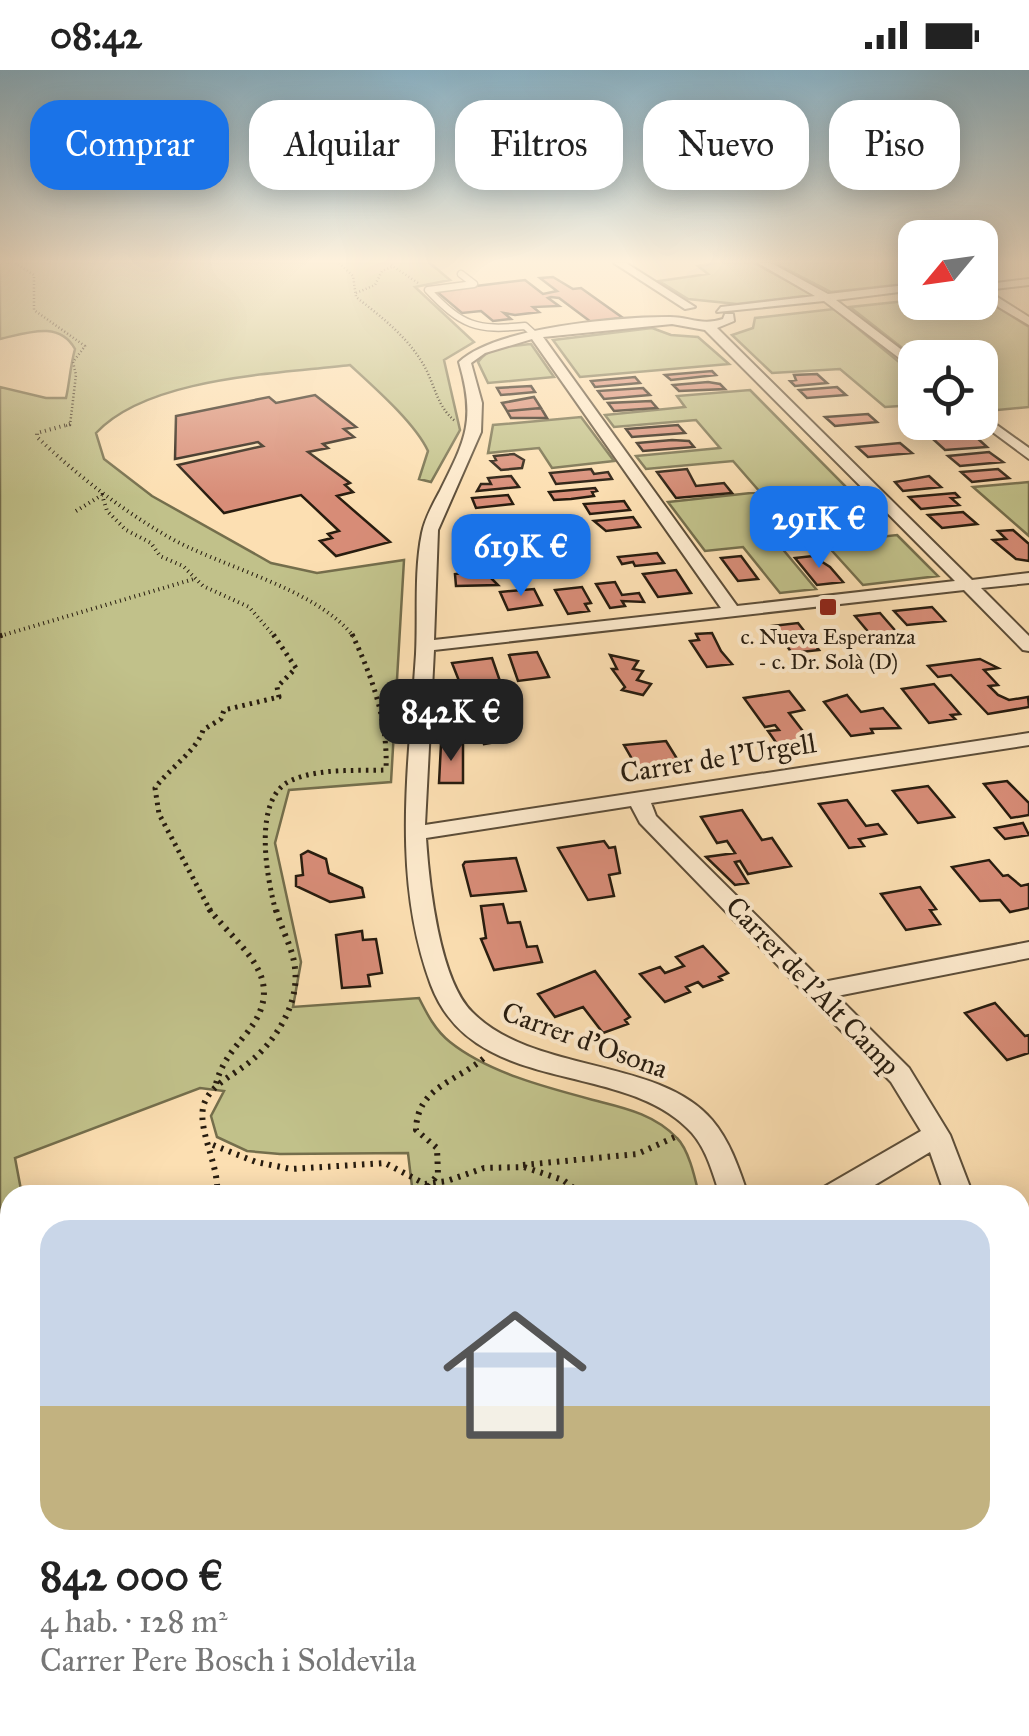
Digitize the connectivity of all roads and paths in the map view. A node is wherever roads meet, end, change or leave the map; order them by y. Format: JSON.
{"nodes":[{"id":1,"x":78,"y":341,"type":"edge"},
{"id":2,"x":407,"y":341,"type":"edge"},
{"id":3,"x":501,"y":341,"type":"edge"},
{"id":4,"x":539,"y":341,"type":"edge"},
{"id":5,"x":723,"y":341,"type":"edge"},
{"id":6,"x":476,"y":428,"type":"junction"},
{"id":7,"x":998,"y":430,"type":"edge"},
{"id":8,"x":1029,"y":455,"type":"edge"},
{"id":9,"x":102,"y":495,"type":"junction"},
{"id":10,"x":76,"y":510,"type":"dead end"},
{"id":11,"x":195,"y":578,"type":"junction"},
{"id":12,"x":1029,"y":578,"type":"edge"},
{"id":13,"x":970,"y":584,"type":"junction"},
{"id":14,"x":732,"y":611,"type":"junction"},
{"id":15,"x":0,"y":636,"type":"edge"},
{"id":16,"x":426,"y":646,"type":"junction"},
{"id":17,"x":1029,"y":646,"type":"edge"},
{"id":18,"x":1029,"y":740,"type":"edge"},
{"id":19,"x":419,"y":769,"type":"junction"},
{"id":20,"x":386,"y":770,"type":"junction"},
{"id":21,"x":638,"y":798,"type":"junction"},
{"id":22,"x":414,"y":832,"type":"junction"},
{"id":23,"x":1029,"y":950,"type":"edge"},
{"id":24,"x":821,"y":991,"type":"junction"},
{"id":25,"x":497,"y":1043,"type":"junction"},
{"id":26,"x":215,"y":1088,"type":"junction"},
{"id":27,"x":697,"y":1121,"type":"junction"},
{"id":28,"x":937,"y":1135,"type":"junction"},
{"id":29,"x":212,"y":1145,"type":"junction"},
{"id":30,"x":520,"y":1166,"type":"junction"},
{"id":31,"x":218,"y":1185,"type":"edge"},
{"id":32,"x":427,"y":1185,"type":"edge"},
{"id":33,"x":431,"y":1185,"type":"edge"},
{"id":34,"x":433,"y":1185,"type":"edge"},
{"id":35,"x":573,"y":1185,"type":"edge"},
{"id":36,"x":730,"y":1185,"type":"edge"},
{"id":37,"x":851,"y":1185,"type":"edge"},
{"id":38,"x":955,"y":1185,"type":"edge"}],
"edges":[{"from":1,"to":9,"type":"path"},
{"from":2,"to":6,"type":"path"},
{"from":3,"to":6,"type":"street"},
{"from":4,"to":14,"type":"street"},
{"from":5,"to":13,"type":"street"},
{"from":6,"to":16,"type":"street","name":"Carrer d'Osona"},
{"from":7,"to":8,"type":"street"},
{"from":9,"to":10,"type":"path"},
{"from":9,"to":11,"type":"path"},
{"from":9,"to":20,"type":"path"},
{"from":11,"to":15,"type":"path"},
{"from":11,"to":26,"type":"path"},
{"from":12,"to":13,"type":"street"},
{"from":13,"to":14,"type":"street"},
{"from":13,"to":17,"type":"street"},
{"from":14,"to":16,"type":"street"},
{"from":16,"to":19,"type":"street","name":"Carrer d'Osona"},
{"from":18,"to":21,"type":"street","name":"Carrer de l'Urgell"},
{"from":19,"to":20,"type":"path"},
{"from":19,"to":22,"type":"street","name":"Carrer d'Osona"},
{"from":20,"to":26,"type":"path"},
{"from":21,"to":22,"type":"street","name":"Carrer de l'Urgell"},
{"from":21,"to":24,"type":"street","name":"Carrer de l'Alt Camp"},
{"from":22,"to":25,"type":"street","name":"Carrer d'Osona"},
{"from":23,"to":24,"type":"street"},
{"from":24,"to":28,"type":"street","name":"Carrer de l'Alt Camp"},
{"from":25,"to":27,"type":"street","name":"Carrer d'Osona"},
{"from":25,"to":33,"type":"path"},
{"from":26,"to":29,"type":"path"},
{"from":27,"to":30,"type":"path"},
{"from":27,"to":36,"type":"street"},
{"from":28,"to":37,"type":"street"},
{"from":28,"to":38,"type":"street","name":"Carrer de l'Alt Camp"},
{"from":29,"to":31,"type":"path"},
{"from":29,"to":32,"type":"path"},
{"from":30,"to":34,"type":"path"},
{"from":30,"to":35,"type":"path"}]}
